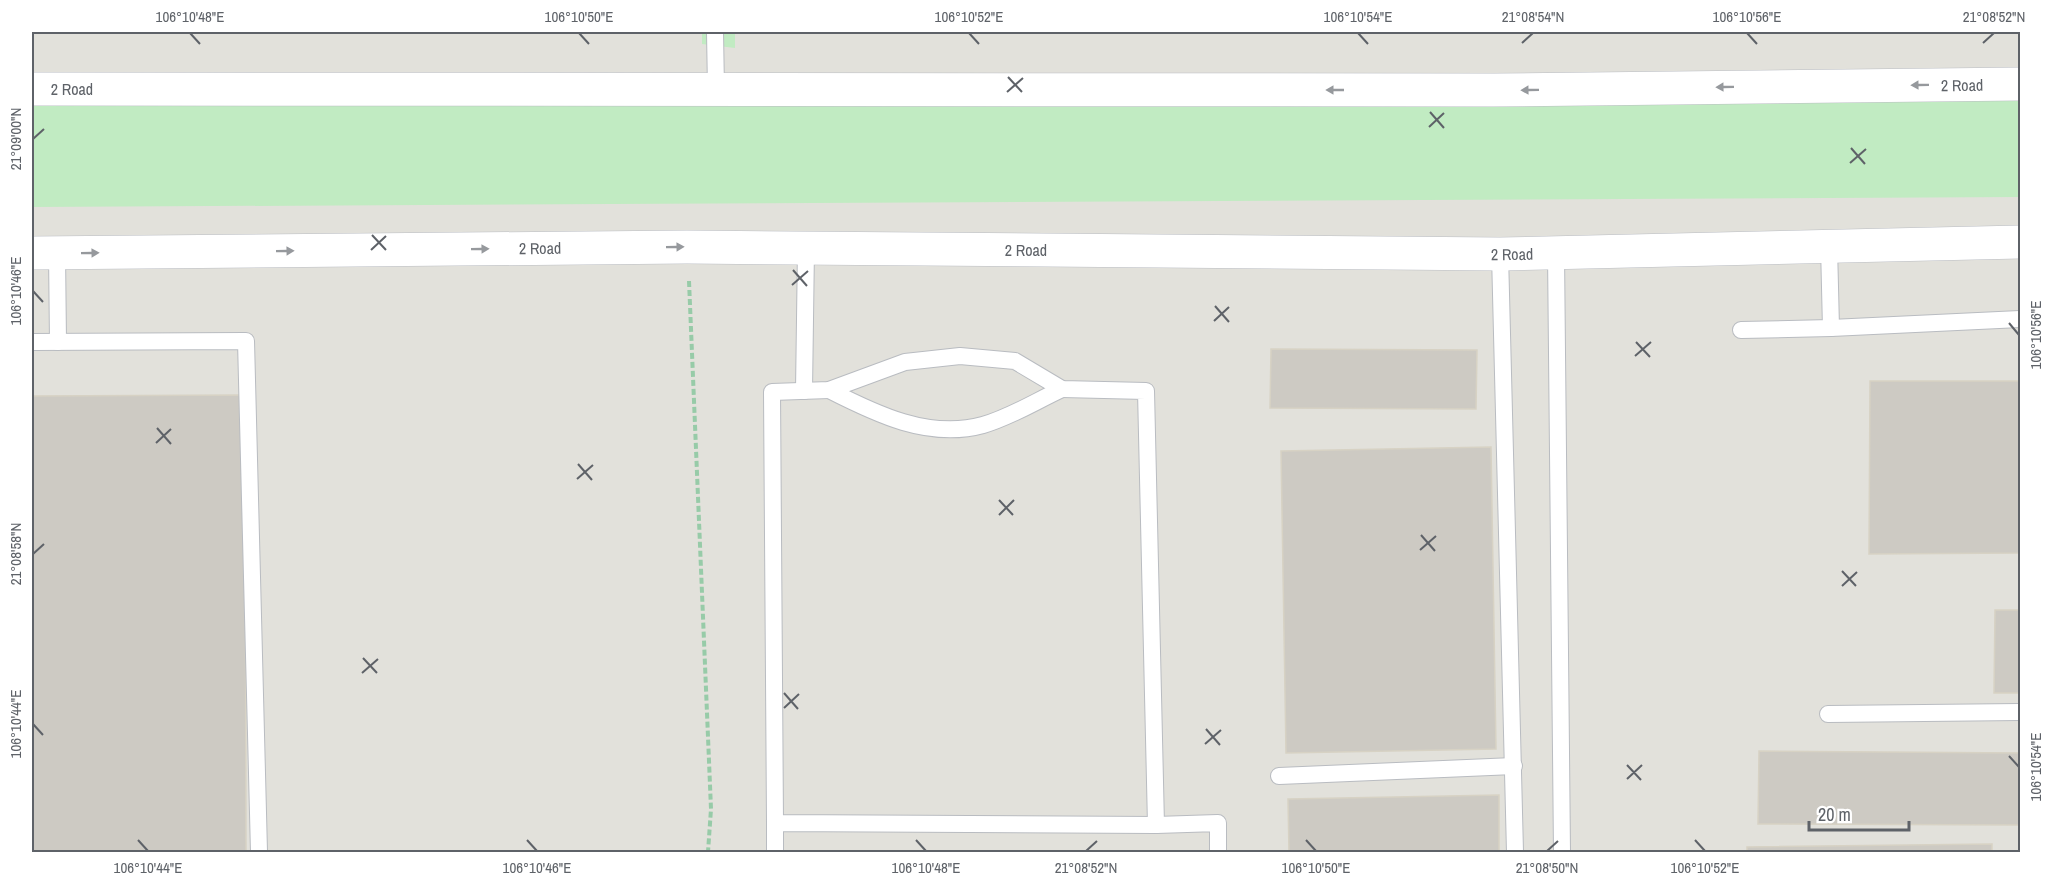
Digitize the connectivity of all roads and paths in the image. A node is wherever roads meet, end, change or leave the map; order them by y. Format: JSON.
{"nodes":[{"id":1,"x":716,"y":32,"type":"edge"},
{"id":2,"x":2020,"y":84,"type":"edge"},
{"id":3,"x":32,"y":88,"type":"edge"},
{"id":4,"x":716,"y":89,"type":"junction"},
{"id":5,"x":2020,"y":242,"type":"edge"},
{"id":6,"x":1829,"y":246,"type":"junction"},
{"id":7,"x":687,"y":247,"type":"junction"},
{"id":8,"x":806,"y":248,"type":"junction"},
{"id":9,"x":44,"y":253,"type":"edge"},
{"id":10,"x":1556,"y":253,"type":"junction"},
{"id":11,"x":1500,"y":254,"type":"junction"},
{"id":12,"x":2020,"y":319,"type":"edge"},
{"id":13,"x":1831,"y":328,"type":"junction"},
{"id":14,"x":1742,"y":330,"type":"dead end"},
{"id":15,"x":32,"y":342,"type":"edge"},
{"id":16,"x":58,"y":342,"type":"junction"},
{"id":17,"x":1062,"y":389,"type":"junction"},
{"id":18,"x":829,"y":390,"type":"junction"},
{"id":19,"x":804,"y":391,"type":"junction"},
{"id":20,"x":2020,"y":712,"type":"edge"},
{"id":21,"x":1828,"y":714,"type":"dead end"},
{"id":22,"x":1514,"y":766,"type":"junction"},
{"id":23,"x":1279,"y":776,"type":"dead end"},
{"id":24,"x":775,"y":823,"type":"junction"},
{"id":25,"x":1156,"y":825,"type":"junction"},
{"id":26,"x":259,"y":852,"type":"edge"},
{"id":27,"x":708,"y":852,"type":"edge"},
{"id":28,"x":775,"y":852,"type":"edge"},
{"id":29,"x":1218,"y":852,"type":"edge"},
{"id":30,"x":1515,"y":852,"type":"edge"},
{"id":31,"x":1562,"y":852,"type":"edge"}],
"edges":[{"from":1,"to":4,"type":"lane"},
{"from":2,"to":4,"type":"main road","name":"2 Road","one_way":true},
{"from":3,"to":4,"type":"main road","name":"2 Road"},
{"from":5,"to":6,"type":"main road","name":"2 Road"},
{"from":6,"to":10,"type":"main road","name":"2 Road"},
{"from":6,"to":13,"type":"lane"},
{"from":7,"to":8,"type":"main road","name":"2 Road"},
{"from":9,"to":7,"type":"main road","name":"2 Road","one_way":true},
{"from":7,"to":27,"type":"path"},
{"from":8,"to":11,"type":"main road","name":"2 Road"},
{"from":8,"to":19,"type":"lane"},
{"from":9,"to":16,"type":"lane"},
{"from":10,"to":11,"type":"main road","name":"2 Road"},
{"from":10,"to":31,"type":"lane"},
{"from":11,"to":22,"type":"lane"},
{"from":12,"to":13,"type":"lane"},
{"from":13,"to":14,"type":"lane"},
{"from":15,"to":16,"type":"lane"},
{"from":16,"to":26,"type":"lane"},
{"from":17,"to":18,"type":"lane"},
{"from":17,"to":18,"type":"lane"},
{"from":17,"to":25,"type":"lane"},
{"from":18,"to":19,"type":"lane"},
{"from":19,"to":24,"type":"lane"},
{"from":20,"to":21,"type":"lane"},
{"from":22,"to":23,"type":"lane"},
{"from":22,"to":30,"type":"lane"},
{"from":24,"to":25,"type":"lane"},
{"from":24,"to":28,"type":"lane"},
{"from":25,"to":29,"type":"lane"}]}
